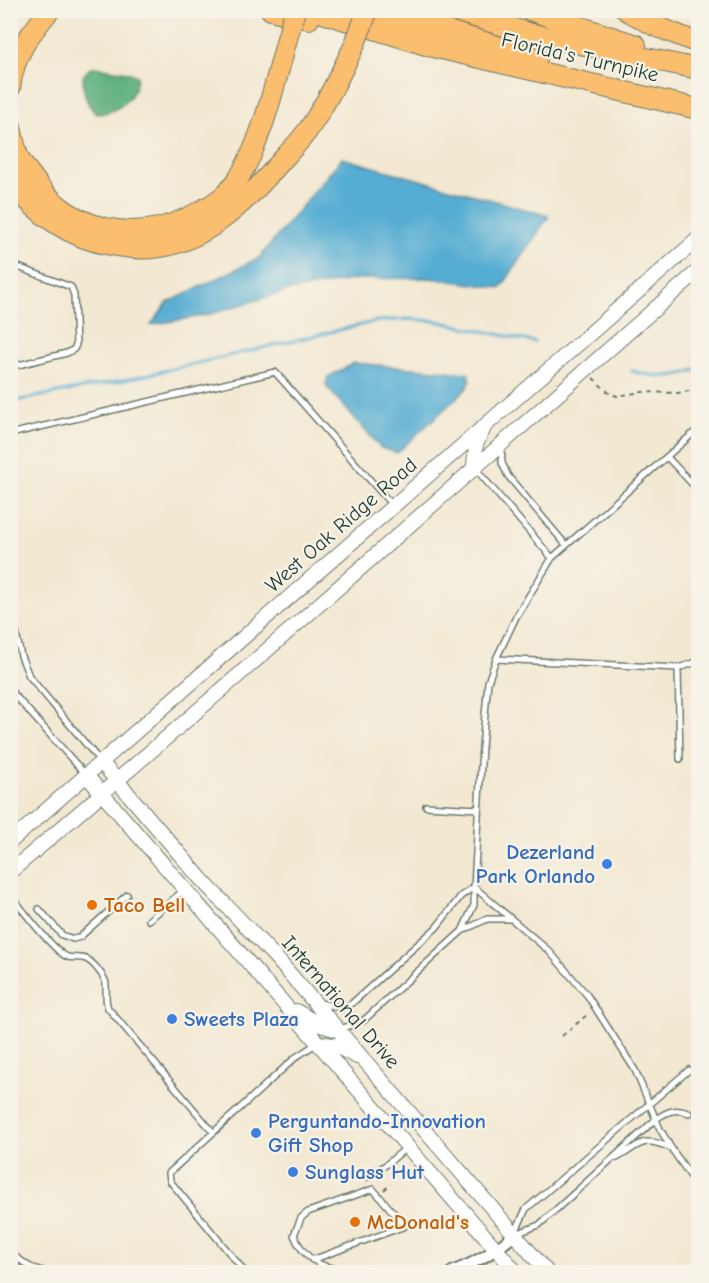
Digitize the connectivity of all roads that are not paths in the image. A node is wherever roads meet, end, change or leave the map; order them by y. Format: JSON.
{"nodes":[{"id":1,"x":51,"y":10,"type":"edge"},
{"id":2,"x":271,"y":10,"type":"edge"},
{"id":3,"x":313,"y":10,"type":"edge"},
{"id":4,"x":368,"y":10,"type":"edge"},
{"id":5,"x":378,"y":10,"type":"edge"},
{"id":6,"x":451,"y":10,"type":"edge"},
{"id":7,"x":529,"y":10,"type":"edge"},
{"id":8,"x":626,"y":10,"type":"edge"},
{"id":9,"x":293,"y":19,"type":"edge"},
{"id":10,"x":699,"y":43,"type":"edge"},
{"id":11,"x":429,"y":46,"type":"junction"},
{"id":12,"x":699,"y":65,"type":"edge"},
{"id":13,"x":699,"y":69,"type":"edge"},
{"id":14,"x":10,"y":88,"type":"edge"},
{"id":15,"x":699,"y":108,"type":"edge"},
{"id":16,"x":10,"y":124,"type":"edge"},
{"id":17,"x":10,"y":180,"type":"edge"},
{"id":18,"x":699,"y":239,"type":"edge"},
{"id":19,"x":10,"y":264,"type":"edge"},
{"id":20,"x":699,"y":271,"type":"edge"},
{"id":21,"x":10,"y":367,"type":"edge"},
{"id":22,"x":486,"y":424,"type":"junction"},
{"id":23,"x":699,"y":429,"type":"edge"},
{"id":24,"x":10,"y":434,"type":"edge"},
{"id":25,"x":501,"y":444,"type":"junction"},
{"id":26,"x":667,"y":457,"type":"junction"},
{"id":27,"x":474,"y":466,"type":"junction"},
{"id":28,"x":699,"y":490,"type":"edge"},
{"id":29,"x":394,"y":507,"type":"junction"},
{"id":30,"x":567,"y":545,"type":"junction"},
{"id":31,"x":552,"y":558,"type":"junction"},
{"id":32,"x":10,"y":606,"type":"edge"},
{"id":33,"x":496,"y":658,"type":"junction"},
{"id":34,"x":699,"y":659,"type":"edge"},
{"id":35,"x":678,"y":668,"type":"junction"},
{"id":36,"x":11,"y":689,"type":"edge"},
{"id":37,"x":680,"y":759,"type":"dead end"},
{"id":38,"x":101,"y":762,"type":"junction"},
{"id":39,"x":86,"y":775,"type":"junction"},
{"id":40,"x":117,"y":781,"type":"junction"},
{"id":41,"x":102,"y":794,"type":"junction"},
{"id":42,"x":426,"y":806,"type":"dead end"},
{"id":43,"x":478,"y":809,"type":"junction"},
{"id":44,"x":10,"y":842,"type":"edge"},
{"id":45,"x":10,"y":873,"type":"edge"},
{"id":46,"x":474,"y":887,"type":"junction"},
{"id":47,"x":184,"y":889,"type":"junction"},
{"id":48,"x":10,"y":895,"type":"edge"},
{"id":49,"x":127,"y":895,"type":"dead end"},
{"id":50,"x":39,"y":909,"type":"dead end"},
{"id":51,"x":511,"y":919,"type":"junction"},
{"id":52,"x":149,"y":920,"type":"dead end"},
{"id":53,"x":462,"y":931,"type":"junction"},
{"id":54,"x":314,"y":1002,"type":"junction"},
{"id":55,"x":284,"y":1003,"type":"junction"},
{"id":56,"x":338,"y":1030,"type":"junction"},
{"id":57,"x":318,"y":1043,"type":"junction"},
{"id":58,"x":368,"y":1065,"type":"junction"},
{"id":59,"x":689,"y":1071,"type":"dead end"},
{"id":60,"x":650,"y":1103,"type":"junction"},
{"id":61,"x":689,"y":1113,"type":"dead end"},
{"id":62,"x":656,"y":1119,"type":"junction"},
{"id":63,"x":213,"y":1131,"type":"junction"},
{"id":64,"x":407,"y":1146,"type":"junction"},
{"id":65,"x":671,"y":1148,"type":"junction"},
{"id":66,"x":608,"y":1163,"type":"junction"},
{"id":67,"x":368,"y":1177,"type":"dead end"},
{"id":68,"x":699,"y":1187,"type":"edge"},
{"id":69,"x":514,"y":1235,"type":"junction"},
{"id":70,"x":497,"y":1250,"type":"junction"},
{"id":71,"x":11,"y":1253,"type":"edge"},
{"id":72,"x":312,"y":1260,"type":"junction"},
{"id":73,"x":347,"y":1271,"type":"edge"},
{"id":74,"x":19,"y":1272,"type":"edge"},
{"id":75,"x":44,"y":1272,"type":"edge"},
{"id":76,"x":54,"y":1272,"type":"edge"},
{"id":77,"x":245,"y":1272,"type":"edge"},
{"id":78,"x":452,"y":1272,"type":"edge"},
{"id":79,"x":516,"y":1272,"type":"edge"},
{"id":80,"x":547,"y":1272,"type":"edge"}],
"edges":[{"from":1,"to":14,"type":"highway"},
{"from":2,"to":11,"type":"highway"},
{"from":3,"to":11,"type":"highway","name":"Florida's Turnpike"},
{"from":4,"to":17,"type":"highway","bridge":true},
{"from":5,"to":15,"type":"highway"},
{"from":6,"to":13,"type":"highway"},
{"from":7,"to":12,"type":"highway","name":"Florida's Turnpike"},
{"from":8,"to":10,"type":"highway"},
{"from":9,"to":16,"type":"highway"},
{"from":11,"to":15,"type":"highway","name":"Florida's Turnpike"},
{"from":18,"to":22,"type":"street","name":"West Oak Ridge Road"},
{"from":19,"to":21,"type":"lane"},
{"from":20,"to":25,"type":"street","name":"West Oak Ridge Road"},
{"from":22,"to":27,"type":"street"},
{"from":22,"to":29,"type":"street","name":"West Oak Ridge Road"},
{"from":23,"to":26,"type":"lane"},
{"from":24,"to":29,"type":"lane"},
{"from":25,"to":27,"type":"street","name":"West Oak Ridge Road"},
{"from":25,"to":30,"type":"lane"},
{"from":26,"to":28,"type":"lane"},
{"from":26,"to":30,"type":"lane"},
{"from":27,"to":31,"type":"lane"},
{"from":27,"to":40,"type":"street","name":"West Oak Ridge Road"},
{"from":29,"to":38,"type":"street","name":"West Oak Ridge Road"},
{"from":30,"to":31,"type":"lane"},
{"from":31,"to":33,"type":"lane"},
{"from":32,"to":38,"type":"lane"},
{"from":33,"to":35,"type":"lane"},
{"from":33,"to":43,"type":"lane"},
{"from":34,"to":35,"type":"lane"},
{"from":35,"to":37,"type":"lane"},
{"from":36,"to":39,"type":"lane"},
{"from":38,"to":39,"type":"street","name":"West Oak Ridge Road"},
{"from":38,"to":40,"type":"street","name":"International Drive"},
{"from":39,"to":41,"type":"street","name":"International Drive"},
{"from":39,"to":44,"type":"street","name":"West Oak Ridge Road"},
{"from":40,"to":41,"type":"street","name":"West Oak Ridge Road"},
{"from":40,"to":54,"type":"street","name":"International Drive"},
{"from":41,"to":45,"type":"street","name":"West Oak Ridge Road"},
{"from":41,"to":47,"type":"street","name":"International Drive"},
{"from":42,"to":43,"type":"lane"},
{"from":43,"to":46,"type":"lane"},
{"from":46,"to":51,"type":"lane"},
{"from":46,"to":53,"type":"lane"},
{"from":46,"to":54,"type":"lane"},
{"from":47,"to":52,"type":"lane"},
{"from":47,"to":55,"type":"street","name":"International Drive"},
{"from":48,"to":63,"type":"lane"},
{"from":49,"to":50,"type":"lane"},
{"from":51,"to":53,"type":"lane"},
{"from":51,"to":60,"type":"lane"},
{"from":53,"to":56,"type":"lane"},
{"from":54,"to":56,"type":"street","name":"International Drive"},
{"from":55,"to":56,"type":"street"},
{"from":55,"to":57,"type":"street","name":"International Drive"},
{"from":56,"to":58,"type":"street","name":"International Drive"},
{"from":57,"to":58,"type":"street"},
{"from":57,"to":63,"type":"lane"},
{"from":57,"to":64,"type":"street","name":"International Drive"},
{"from":58,"to":69,"type":"street","name":"International Drive"},
{"from":59,"to":60,"type":"lane"},
{"from":60,"to":62,"type":"lane"},
{"from":60,"to":69,"type":"lane"},
{"from":61,"to":62,"type":"lane"},
{"from":62,"to":65,"type":"lane"},
{"from":62,"to":66,"type":"lane"},
{"from":63,"to":77,"type":"lane"},
{"from":64,"to":67,"type":"lane"},
{"from":64,"to":70,"type":"street","name":"International Drive"},
{"from":65,"to":66,"type":"lane"},
{"from":65,"to":68,"type":"lane"},
{"from":66,"to":69,"type":"lane"},
{"from":69,"to":70,"type":"street"},
{"from":69,"to":80,"type":"street","name":"International Drive"},
{"from":70,"to":78,"type":"street"},
{"from":70,"to":79,"type":"street","name":"International Drive"},
{"from":71,"to":74,"type":"lane"},
{"from":71,"to":75,"type":"lane"},
{"from":72,"to":72,"type":"lane"},
{"from":72,"to":73,"type":"lane"},
{"from":75,"to":76,"type":"lane"}]}
